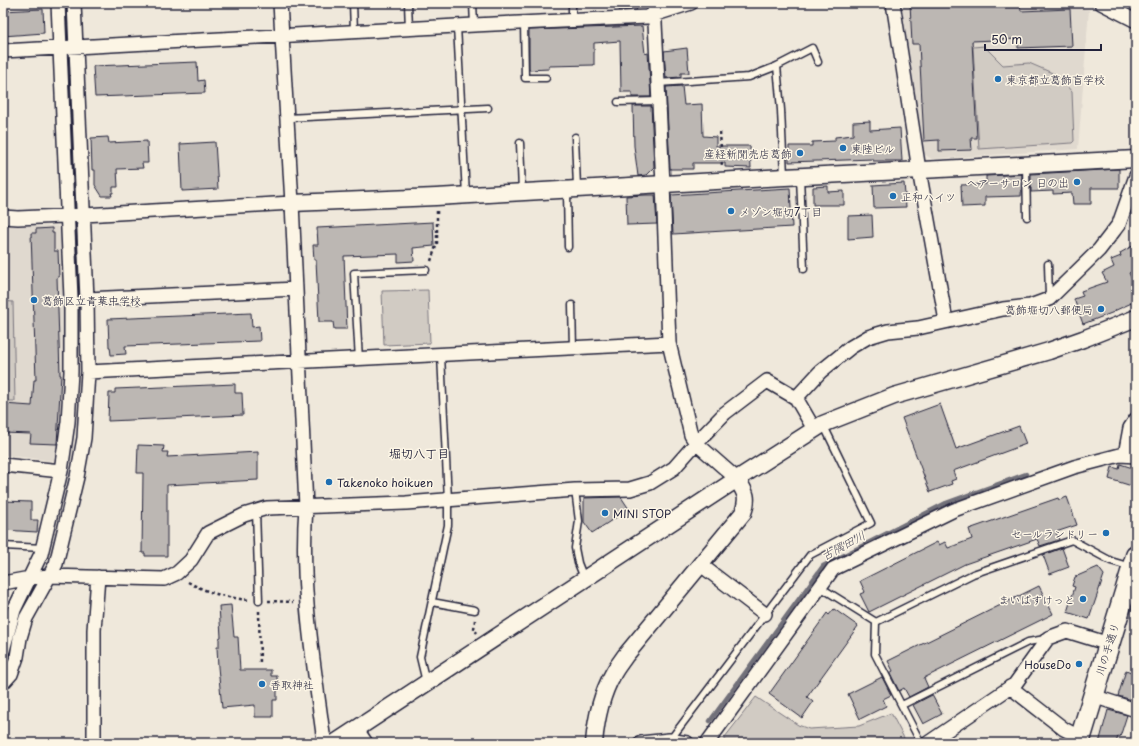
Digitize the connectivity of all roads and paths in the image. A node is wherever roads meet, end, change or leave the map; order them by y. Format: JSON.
{"nodes":[{"id":1,"x":58,"y":3,"type":"edge"},
{"id":2,"x":74,"y":3,"type":"edge"},
{"id":3,"x":280,"y":3,"type":"edge"},
{"id":4,"x":353,"y":3,"type":"edge"},
{"id":5,"x":408,"y":3,"type":"edge"},
{"id":6,"x":473,"y":3,"type":"edge"},
{"id":7,"x":572,"y":3,"type":"edge"},
{"id":8,"x":691,"y":3,"type":"edge"},
{"id":9,"x":893,"y":3,"type":"edge"},
{"id":10,"x":1101,"y":3,"type":"edge"},
{"id":11,"x":1118,"y":6,"type":"edge"},
{"id":12,"x":654,"y":9,"type":"edge"},
{"id":13,"x":572,"y":20,"type":"junction"},
{"id":14,"x":1136,"y":20,"type":"edge"},
{"id":15,"x":524,"y":23,"type":"junction"},
{"id":16,"x":474,"y":25,"type":"junction"},
{"id":17,"x":456,"y":26,"type":"junction"},
{"id":18,"x":409,"y":29,"type":"junction"},
{"id":19,"x":354,"y":31,"type":"junction"},
{"id":20,"x":282,"y":35,"type":"junction"},
{"id":21,"x":76,"y":47,"type":"junction"},
{"id":22,"x":60,"y":48,"type":"junction"},
{"id":23,"x":3,"y":51,"type":"edge"},
{"id":24,"x":818,"y":62,"type":"dead end"},
{"id":25,"x":777,"y":66,"type":"junction"},
{"id":26,"x":546,"y":78,"type":"dead end"},
{"id":27,"x":658,"y":83,"type":"junction"},
{"id":28,"x":659,"y":100,"type":"junction"},
{"id":29,"x":618,"y":102,"type":"dead end"},
{"id":30,"x":488,"y":108,"type":"dead end"},
{"id":31,"x":460,"y":110,"type":"junction"},
{"id":32,"x":287,"y":118,"type":"junction"},
{"id":33,"x":720,"y":132,"type":"dead end"},
{"id":34,"x":575,"y":137,"type":"dead end"},
{"id":35,"x":520,"y":143,"type":"dead end"},
{"id":36,"x":1136,"y":159,"type":"edge"},
{"id":37,"x":1026,"y":165,"type":"junction"},
{"id":38,"x":919,"y":170,"type":"junction"},
{"id":39,"x":792,"y":176,"type":"junction"},
{"id":40,"x":1136,"y":176,"type":"edge"},
{"id":41,"x":722,"y":180,"type":"junction"},
{"id":42,"x":664,"y":184,"type":"junction"},
{"id":43,"x":572,"y":189,"type":"junction"},
{"id":44,"x":522,"y":192,"type":"junction"},
{"id":45,"x":466,"y":195,"type":"junction"},
{"id":46,"x":436,"y":197,"type":"junction"},
{"id":47,"x":292,"y":203,"type":"junction"},
{"id":48,"x":68,"y":215,"type":"junction"},
{"id":49,"x":84,"y":215,"type":"junction"},
{"id":50,"x":3,"y":217,"type":"edge"},
{"id":51,"x":1027,"y":217,"type":"dead end"},
{"id":52,"x":568,"y":247,"type":"dead end"},
{"id":53,"x":1048,"y":264,"type":"dead end"},
{"id":54,"x":804,"y":269,"type":"dead end"},
{"id":55,"x":426,"y":270,"type":"joint"},
{"id":56,"x":296,"y":289,"type":"junction"},
{"id":57,"x":87,"y":299,"type":"junction"},
{"id":58,"x":1049,"y":299,"type":"junction"},
{"id":59,"x":572,"y":305,"type":"dead end"},
{"id":60,"x":1136,"y":318,"type":"edge"},
{"id":61,"x":946,"y":321,"type":"junction"},
{"id":62,"x":669,"y":343,"type":"junction"},
{"id":63,"x":573,"y":348,"type":"junction"},
{"id":64,"x":441,"y":355,"type":"junction"},
{"id":65,"x":359,"y":360,"type":"junction"},
{"id":66,"x":300,"y":362,"type":"junction"},
{"id":67,"x":88,"y":372,"type":"junction"},
{"id":68,"x":796,"y":398,"type":"junction"},
{"id":69,"x":1136,"y":419,"type":"edge"},
{"id":70,"x":819,"y":427,"type":"junction"},
{"id":71,"x":696,"y":443,"type":"junction"},
{"id":72,"x":1130,"y":455,"type":"edge"},
{"id":73,"x":3,"y":464,"type":"edge"},
{"id":74,"x":61,"y":471,"type":"junction"},
{"id":75,"x":737,"y":479,"type":"junction"},
{"id":76,"x":575,"y":490,"type":"junction"},
{"id":77,"x":448,"y":500,"type":"junction"},
{"id":78,"x":306,"y":506,"type":"junction"},
{"id":79,"x":256,"y":511,"type":"junction"},
{"id":80,"x":3,"y":546,"type":"edge"},
{"id":81,"x":43,"y":548,"type":"junction"},
{"id":82,"x":1134,"y":561,"type":"edge"},
{"id":83,"x":700,"y":565,"type":"junction"},
{"id":84,"x":174,"y":575,"type":"junction"},
{"id":85,"x":49,"y":576,"type":"junction"},
{"id":86,"x":98,"y":577,"type":"junction"},
{"id":87,"x":30,"y":578,"type":"junction"},
{"id":88,"x":584,"y":580,"type":"junction"},
{"id":89,"x":3,"y":583,"type":"edge"},
{"id":90,"x":820,"y":587,"type":"junction"},
{"id":91,"x":259,"y":601,"type":"junction"},
{"id":92,"x":306,"y":602,"type":"junction"},
{"id":93,"x":432,"y":602,"type":"junction"},
{"id":94,"x":475,"y":610,"type":"joint"},
{"id":95,"x":765,"y":614,"type":"junction"},
{"id":96,"x":876,"y":622,"type":"junction"},
{"id":97,"x":1048,"y":638,"type":"junction"},
{"id":98,"x":484,"y":644,"type":"junction"},
{"id":99,"x":1109,"y":644,"type":"junction"},
{"id":100,"x":3,"y":650,"type":"edge"},
{"id":101,"x":260,"y":664,"type":"dead end"},
{"id":102,"x":426,"y":682,"type":"junction"},
{"id":103,"x":3,"y":683,"type":"edge"},
{"id":104,"x":1010,"y":687,"type":"junction"},
{"id":105,"x":1093,"y":696,"type":"junction"},
{"id":106,"x":902,"y":705,"type":"junction"},
{"id":107,"x":1136,"y":710,"type":"edge"},
{"id":108,"x":356,"y":728,"type":"junction"},
{"id":109,"x":669,"y":740,"type":"junction"},
{"id":110,"x":1080,"y":740,"type":"edge"},
{"id":111,"x":94,"y":743,"type":"edge"},
{"id":112,"x":326,"y":743,"type":"edge"},
{"id":113,"x":335,"y":743,"type":"edge"},
{"id":114,"x":366,"y":743,"type":"edge"},
{"id":115,"x":594,"y":743,"type":"edge"},
{"id":116,"x":641,"y":743,"type":"edge"},
{"id":117,"x":687,"y":743,"type":"edge"},
{"id":118,"x":707,"y":743,"type":"edge"},
{"id":119,"x":921,"y":743,"type":"edge"},
{"id":120,"x":928,"y":743,"type":"edge"}],
"edges":[{"from":1,"to":22,"type":"street"},
{"from":2,"to":21,"type":"street"},
{"from":3,"to":20,"type":"street"},
{"from":4,"to":19,"type":"lane"},
{"from":5,"to":18,"type":"lane"},
{"from":6,"to":16,"type":"lane"},
{"from":7,"to":13,"type":"lane"},
{"from":8,"to":12,"type":"street"},
{"from":9,"to":38,"type":"street"},
{"from":10,"to":11,"type":"street"},
{"from":11,"to":14,"type":"street"},
{"from":12,"to":13,"type":"street"},
{"from":12,"to":27,"type":"street"},
{"from":13,"to":15,"type":"street"},
{"from":15,"to":16,"type":"street"},
{"from":15,"to":26,"type":"lane"},
{"from":16,"to":17,"type":"street"},
{"from":17,"to":18,"type":"street"},
{"from":17,"to":31,"type":"lane"},
{"from":18,"to":19,"type":"street"},
{"from":19,"to":20,"type":"street"},
{"from":20,"to":21,"type":"street"},
{"from":20,"to":32,"type":"street"},
{"from":21,"to":22,"type":"street"},
{"from":21,"to":49,"type":"street"},
{"from":22,"to":23,"type":"street"},
{"from":22,"to":48,"type":"street"},
{"from":24,"to":25,"type":"lane"},
{"from":25,"to":27,"type":"lane"},
{"from":25,"to":39,"type":"lane"},
{"from":27,"to":28,"type":"street"},
{"from":28,"to":29,"type":"lane"},
{"from":28,"to":42,"type":"street"},
{"from":30,"to":31,"type":"lane"},
{"from":31,"to":32,"type":"lane"},
{"from":31,"to":45,"type":"lane"},
{"from":32,"to":47,"type":"street"},
{"from":33,"to":41,"type":"path"},
{"from":34,"to":43,"type":"lane"},
{"from":35,"to":44,"type":"lane"},
{"from":36,"to":37,"type":"street"},
{"from":37,"to":38,"type":"street"},
{"from":37,"to":51,"type":"lane"},
{"from":38,"to":39,"type":"street"},
{"from":38,"to":61,"type":"street"},
{"from":39,"to":41,"type":"street"},
{"from":39,"to":54,"type":"lane"},
{"from":40,"to":58,"type":"street"},
{"from":41,"to":42,"type":"street"},
{"from":42,"to":43,"type":"street"},
{"from":42,"to":62,"type":"street"},
{"from":43,"to":44,"type":"street"},
{"from":43,"to":52,"type":"lane"},
{"from":44,"to":45,"type":"street"},
{"from":45,"to":46,"type":"street"},
{"from":46,"to":47,"type":"street"},
{"from":46,"to":55,"type":"path"},
{"from":47,"to":49,"type":"street"},
{"from":47,"to":56,"type":"street"},
{"from":48,"to":49,"type":"street"},
{"from":48,"to":50,"type":"street"},
{"from":48,"to":74,"type":"street"},
{"from":49,"to":57,"type":"street"},
{"from":53,"to":58,"type":"lane"},
{"from":55,"to":65,"type":"lane"},
{"from":56,"to":57,"type":"street"},
{"from":56,"to":66,"type":"street"},
{"from":57,"to":67,"type":"street"},
{"from":58,"to":61,"type":"street"},
{"from":59,"to":63,"type":"lane"},
{"from":60,"to":70,"type":"street"},
{"from":61,"to":68,"type":"street"},
{"from":62,"to":63,"type":"street"},
{"from":62,"to":71,"type":"street"},
{"from":63,"to":64,"type":"street"},
{"from":64,"to":65,"type":"street"},
{"from":64,"to":77,"type":"lane"},
{"from":65,"to":66,"type":"street"},
{"from":66,"to":67,"type":"street"},
{"from":66,"to":78,"type":"street"},
{"from":67,"to":85,"type":"street"},
{"from":68,"to":70,"type":"street"},
{"from":68,"to":71,"type":"street"},
{"from":69,"to":72,"type":"street"},
{"from":70,"to":75,"type":"street"},
{"from":70,"to":95,"type":"lane"},
{"from":71,"to":75,"type":"street"},
{"from":71,"to":76,"type":"street"},
{"from":72,"to":90,"type":"street"},
{"from":73,"to":74,"type":"street"},
{"from":74,"to":81,"type":"street"},
{"from":75,"to":83,"type":"street"},
{"from":75,"to":88,"type":"street"},
{"from":76,"to":77,"type":"street"},
{"from":76,"to":88,"type":"lane"},
{"from":77,"to":78,"type":"street"},
{"from":77,"to":93,"type":"lane"},
{"from":78,"to":79,"type":"street"},
{"from":78,"to":92,"type":"street"},
{"from":79,"to":84,"type":"street"},
{"from":79,"to":91,"type":"lane"},
{"from":80,"to":81,"type":"lane"},
{"from":81,"to":87,"type":"street"},
{"from":82,"to":96,"type":"lane"},
{"from":82,"to":99,"type":"main road","name":"川の手通り"},
{"from":83,"to":95,"type":"street"},
{"from":83,"to":115,"type":"street"},
{"from":84,"to":86,"type":"street"},
{"from":84,"to":91,"type":"path"},
{"from":85,"to":86,"type":"street"},
{"from":85,"to":87,"type":"street"},
{"from":85,"to":103,"type":"street"},
{"from":86,"to":111,"type":"street"},
{"from":87,"to":89,"type":"street"},
{"from":87,"to":100,"type":"street"},
{"from":88,"to":98,"type":"street"},
{"from":90,"to":96,"type":"lane"},
{"from":90,"to":118,"type":"street"},
{"from":91,"to":92,"type":"path"},
{"from":91,"to":101,"type":"path"},
{"from":92,"to":112,"type":"street"},
{"from":93,"to":94,"type":"lane"},
{"from":93,"to":102,"type":"lane"},
{"from":94,"to":98,"type":"path"},
{"from":95,"to":109,"type":"lane"},
{"from":96,"to":106,"type":"lane"},
{"from":97,"to":99,"type":"street"},
{"from":97,"to":104,"type":"street"},
{"from":97,"to":106,"type":"lane"},
{"from":98,"to":102,"type":"street"},
{"from":99,"to":105,"type":"main road","name":"川の手通り"},
{"from":102,"to":108,"type":"street"},
{"from":104,"to":110,"type":"street"},
{"from":104,"to":120,"type":"street"},
{"from":105,"to":107,"type":"street"},
{"from":105,"to":110,"type":"main road","name":"川の手通り"},
{"from":106,"to":119,"type":"lane"},
{"from":108,"to":113,"type":"street"},
{"from":108,"to":114,"type":"street"},
{"from":109,"to":116,"type":"street"},
{"from":109,"to":117,"type":"street"}]}
